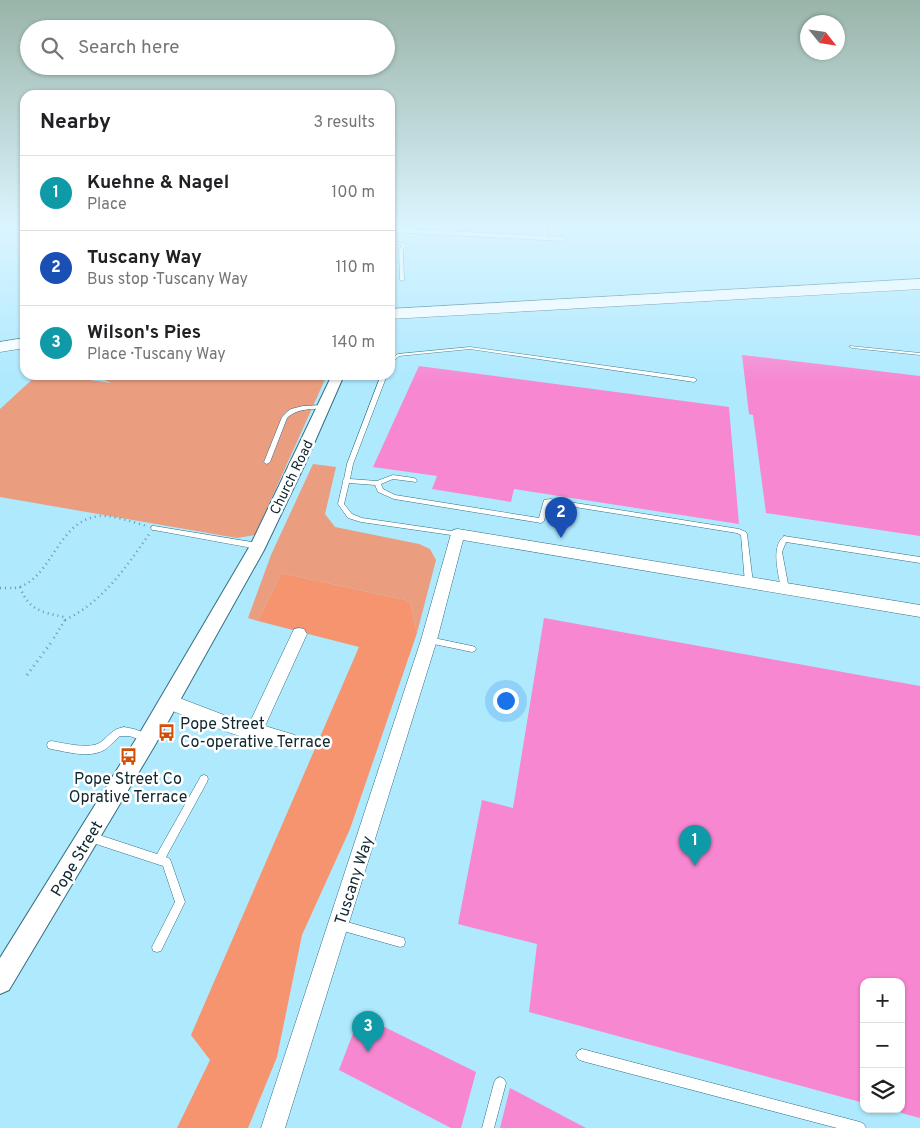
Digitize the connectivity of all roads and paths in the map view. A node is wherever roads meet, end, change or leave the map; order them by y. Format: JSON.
{"nodes":[{"id":1,"x":402,"y":277,"type":"edge"},
{"id":2,"x":402,"y":280,"type":"dead end"},
{"id":3,"x":920,"y":284,"type":"edge"},
{"id":4,"x":920,"y":296,"type":"edge"},
{"id":5,"x":395,"y":314,"type":"edge"},
{"id":6,"x":395,"y":324,"type":"edge"},
{"id":7,"x":20,"y":344,"type":"edge"},
{"id":8,"x":0,"y":347,"type":"edge"},
{"id":9,"x":852,"y":347,"type":"dead end"},
{"id":10,"x":920,"y":354,"type":"edge"},
{"id":11,"x":20,"y":356,"type":"edge"},
{"id":12,"x":0,"y":358,"type":"edge"},
{"id":13,"x":395,"y":358,"type":"edge"},
{"id":14,"x":336,"y":380,"type":"edge"},
{"id":15,"x":382,"y":380,"type":"edge"},
{"id":16,"x":694,"y":380,"type":"dead end"},
{"id":17,"x":325,"y":407,"type":"junction"},
{"id":18,"x":267,"y":462,"type":"dead end"},
{"id":19,"x":414,"y":480,"type":"dead end"},
{"id":20,"x":345,"y":481,"type":"junction"},
{"id":21,"x":378,"y":483,"type":"junction"},
{"id":22,"x":154,"y":528,"type":"junction"},
{"id":23,"x":458,"y":534,"type":"junction"},
{"id":24,"x":258,"y":546,"type":"junction"},
{"id":25,"x":920,"y":560,"type":"edge"},
{"id":26,"x":240,"y":578,"type":"joint"},
{"id":27,"x":749,"y":583,"type":"junction"},
{"id":28,"x":20,"y":587,"type":"junction"},
{"id":29,"x":0,"y":588,"type":"edge"},
{"id":30,"x":786,"y":589,"type":"junction"},
{"id":31,"x":920,"y":611,"type":"edge"},
{"id":32,"x":66,"y":620,"type":"junction"},
{"id":33,"x":299,"y":634,"type":"dead end"},
{"id":34,"x":429,"y":640,"type":"junction"},
{"id":35,"x":472,"y":649,"type":"dead end"},
{"id":36,"x":27,"y":675,"type":"dead end"},
{"id":37,"x":168,"y":702,"type":"junction"},
{"id":38,"x":254,"y":732,"type":"junction"},
{"id":39,"x":148,"y":738,"type":"junction"},
{"id":40,"x":289,"y":741,"type":"dead end"},
{"id":41,"x":51,"y":745,"type":"dead end"},
{"id":42,"x":204,"y":779,"type":"dead end"},
{"id":43,"x":90,"y":837,"type":"junction"},
{"id":44,"x":160,"y":859,"type":"junction"},
{"id":45,"x":338,"y":924,"type":"junction"},
{"id":46,"x":400,"y":942,"type":"dead end"},
{"id":47,"x":157,"y":947,"type":"dead end"},
{"id":48,"x":0,"y":981,"type":"edge"},
{"id":49,"x":582,"y":1055,"type":"dead end"},
{"id":50,"x":500,"y":1083,"type":"dead end"},
{"id":51,"x":273,"y":1128,"type":"edge"},
{"id":52,"x":488,"y":1128,"type":"edge"},
{"id":53,"x":860,"y":1128,"type":"edge"}],
"edges":[{"from":1,"to":2,"type":"lane"},
{"from":3,"to":5,"type":"highway"},
{"from":4,"to":6,"type":"highway"},
{"from":7,"to":8,"type":"highway"},
{"from":9,"to":10,"type":"lane"},
{"from":11,"to":12,"type":"highway"},
{"from":13,"to":16,"type":"lane"},
{"from":14,"to":17,"type":"street","name":"Church Road"},
{"from":15,"to":20,"type":"lane"},
{"from":17,"to":18,"type":"lane"},
{"from":17,"to":24,"type":"street","name":"Church Road"},
{"from":19,"to":21,"type":"lane"},
{"from":20,"to":21,"type":"lane"},
{"from":20,"to":23,"type":"lane"},
{"from":21,"to":27,"type":"lane"},
{"from":22,"to":24,"type":"lane"},
{"from":22,"to":28,"type":"path"},
{"from":22,"to":32,"type":"path"},
{"from":23,"to":27,"type":"street"},
{"from":23,"to":34,"type":"street","name":"Tuscany Way"},
{"from":24,"to":26,"type":"street","name":"Church Road"},
{"from":25,"to":30,"type":"lane"},
{"from":26,"to":37,"type":"street","name":"Pope Street"},
{"from":27,"to":30,"type":"street"},
{"from":28,"to":29,"type":"path"},
{"from":28,"to":32,"type":"path"},
{"from":30,"to":31,"type":"street"},
{"from":32,"to":36,"type":"path"},
{"from":33,"to":38,"type":"street"},
{"from":34,"to":35,"type":"lane"},
{"from":34,"to":45,"type":"street","name":"Tuscany Way"},
{"from":37,"to":38,"type":"street"},
{"from":37,"to":39,"type":"street","name":"Pope Street"},
{"from":38,"to":40,"type":"street"},
{"from":39,"to":41,"type":"lane"},
{"from":39,"to":43,"type":"street","name":"Pope Street"},
{"from":42,"to":44,"type":"lane"},
{"from":43,"to":44,"type":"lane"},
{"from":43,"to":48,"type":"street","name":"Pope Street"},
{"from":44,"to":47,"type":"lane"},
{"from":45,"to":46,"type":"lane"},
{"from":45,"to":51,"type":"street","name":"Tuscany Way"},
{"from":49,"to":53,"type":"lane"},
{"from":50,"to":52,"type":"lane"}]}
